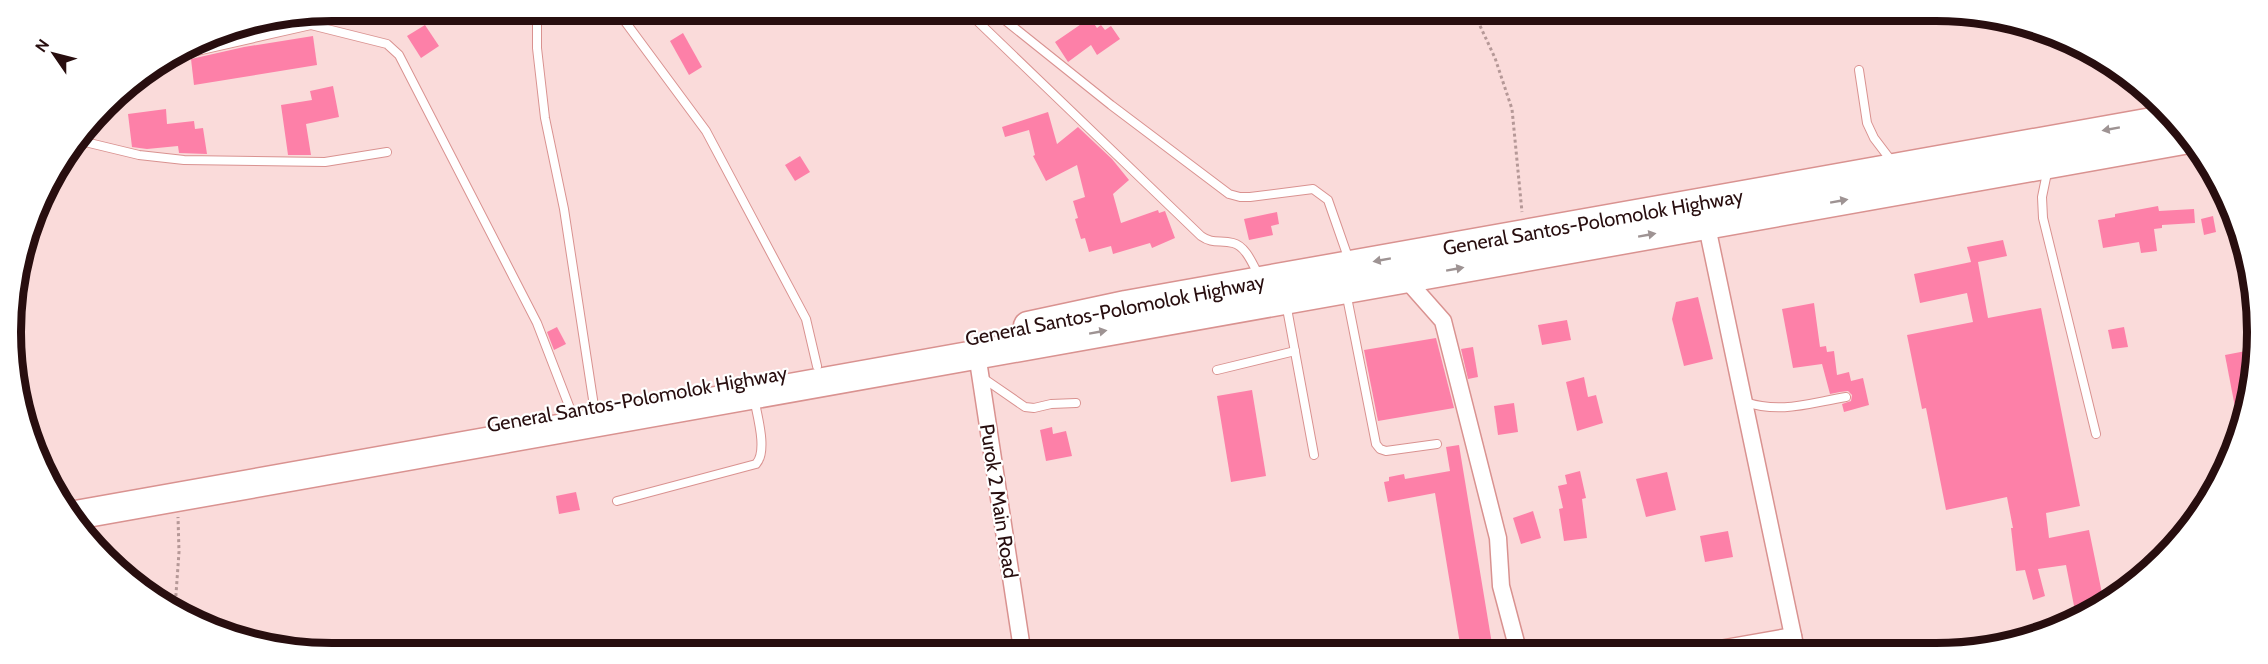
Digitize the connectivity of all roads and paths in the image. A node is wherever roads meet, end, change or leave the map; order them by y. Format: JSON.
{"nodes":[{"id":1,"x":537,"y":21,"type":"edge"},
{"id":2,"x":625,"y":21,"type":"edge"},
{"id":3,"x":977,"y":21,"type":"edge"},
{"id":4,"x":1006,"y":21,"type":"edge"},
{"id":5,"x":1478,"y":21,"type":"edge"},
{"id":6,"x":208,"y":47,"type":"edge"},
{"id":7,"x":1859,"y":70,"type":"dead end"},
{"id":8,"x":2163,"y":120,"type":"edge"},
{"id":9,"x":2181,"y":140,"type":"edge"},
{"id":10,"x":86,"y":142,"type":"edge"},
{"id":11,"x":387,"y":152,"type":"dead end"},
{"id":12,"x":2049,"y":164,"type":"junction"},
{"id":13,"x":1896,"y":167,"type":"junction"},
{"id":14,"x":1705,"y":214,"type":"junction"},
{"id":15,"x":1524,"y":234,"type":"junction"},
{"id":16,"x":1405,"y":278,"type":"junction"},
{"id":17,"x":1351,"y":280,"type":"junction"},
{"id":18,"x":1263,"y":281,"type":"junction"},
{"id":19,"x":1286,"y":299,"type":"junction"},
{"id":20,"x":1295,"y":351,"type":"junction"},
{"id":21,"x":978,"y":365,"type":"junction"},
{"id":22,"x":817,"y":366,"type":"junction"},
{"id":23,"x":1217,"y":370,"type":"dead end"},
{"id":24,"x":754,"y":394,"type":"junction"},
{"id":25,"x":1846,"y":397,"type":"dead end"},
{"id":26,"x":1745,"y":402,"type":"junction"},
{"id":27,"x":1076,"y":403,"type":"dead end"},
{"id":28,"x":583,"y":409,"type":"junction"},
{"id":29,"x":2096,"y":434,"type":"dead end"},
{"id":30,"x":1437,"y":444,"type":"dead end"},
{"id":31,"x":1314,"y":455,"type":"dead end"},
{"id":32,"x":177,"y":498,"type":"junction"},
{"id":33,"x":70,"y":500,"type":"edge"},
{"id":34,"x":617,"y":501,"type":"dead end"},
{"id":35,"x":80,"y":514,"type":"edge"},
{"id":36,"x":176,"y":601,"type":"edge"},
{"id":37,"x":1021,"y":643,"type":"edge"},
{"id":38,"x":1516,"y":643,"type":"edge"},
{"id":39,"x":1795,"y":643,"type":"edge"}],
"edges":[{"from":1,"to":28,"type":"lane"},
{"from":2,"to":22,"type":"lane"},
{"from":3,"to":18,"type":"lane"},
{"from":4,"to":17,"type":"lane"},
{"from":5,"to":15,"type":"path"},
{"from":6,"to":28,"type":"lane"},
{"from":7,"to":13,"type":"lane"},
{"from":8,"to":13,"type":"highway","name":"General Santos-Polomolok Highway","one_way":true},
{"from":9,"to":12,"type":"highway"},
{"from":10,"to":11,"type":"lane"},
{"from":14,"to":12,"type":"highway","one_way":true},
{"from":12,"to":29,"type":"lane"},
{"from":13,"to":14,"type":"highway","name":"General Santos-Polomolok Highway"},
{"from":14,"to":15,"type":"highway","name":"General Santos-Polomolok Highway"},
{"from":16,"to":14,"type":"highway","one_way":true},
{"from":14,"to":26,"type":"street"},
{"from":15,"to":17,"type":"highway","name":"General Santos-Polomolok Highway","one_way":true},
{"from":16,"to":17,"type":"highway"},
{"from":16,"to":38,"type":"street"},
{"from":17,"to":18,"type":"highway","name":"General Santos-Polomolok Highway"},
{"from":17,"to":19,"type":"highway"},
{"from":17,"to":30,"type":"lane"},
{"from":18,"to":22,"type":"highway","name":"General Santos-Polomolok Highway"},
{"from":19,"to":20,"type":"lane"},
{"from":21,"to":19,"type":"highway","one_way":true},
{"from":20,"to":23,"type":"lane"},
{"from":20,"to":31,"type":"lane"},
{"from":21,"to":24,"type":"highway"},
{"from":21,"to":27,"type":"lane"},
{"from":21,"to":37,"type":"street","name":"Purok 2 Main Road"},
{"from":22,"to":28,"type":"highway","name":"General Santos-Polomolok Highway"},
{"from":24,"to":32,"type":"highway"},
{"from":24,"to":34,"type":"lane"},
{"from":25,"to":26,"type":"lane"},
{"from":26,"to":39,"type":"street"},
{"from":28,"to":33,"type":"highway","name":"General Santos-Polomolok Highway"},
{"from":32,"to":35,"type":"highway"},
{"from":32,"to":36,"type":"path"}]}
